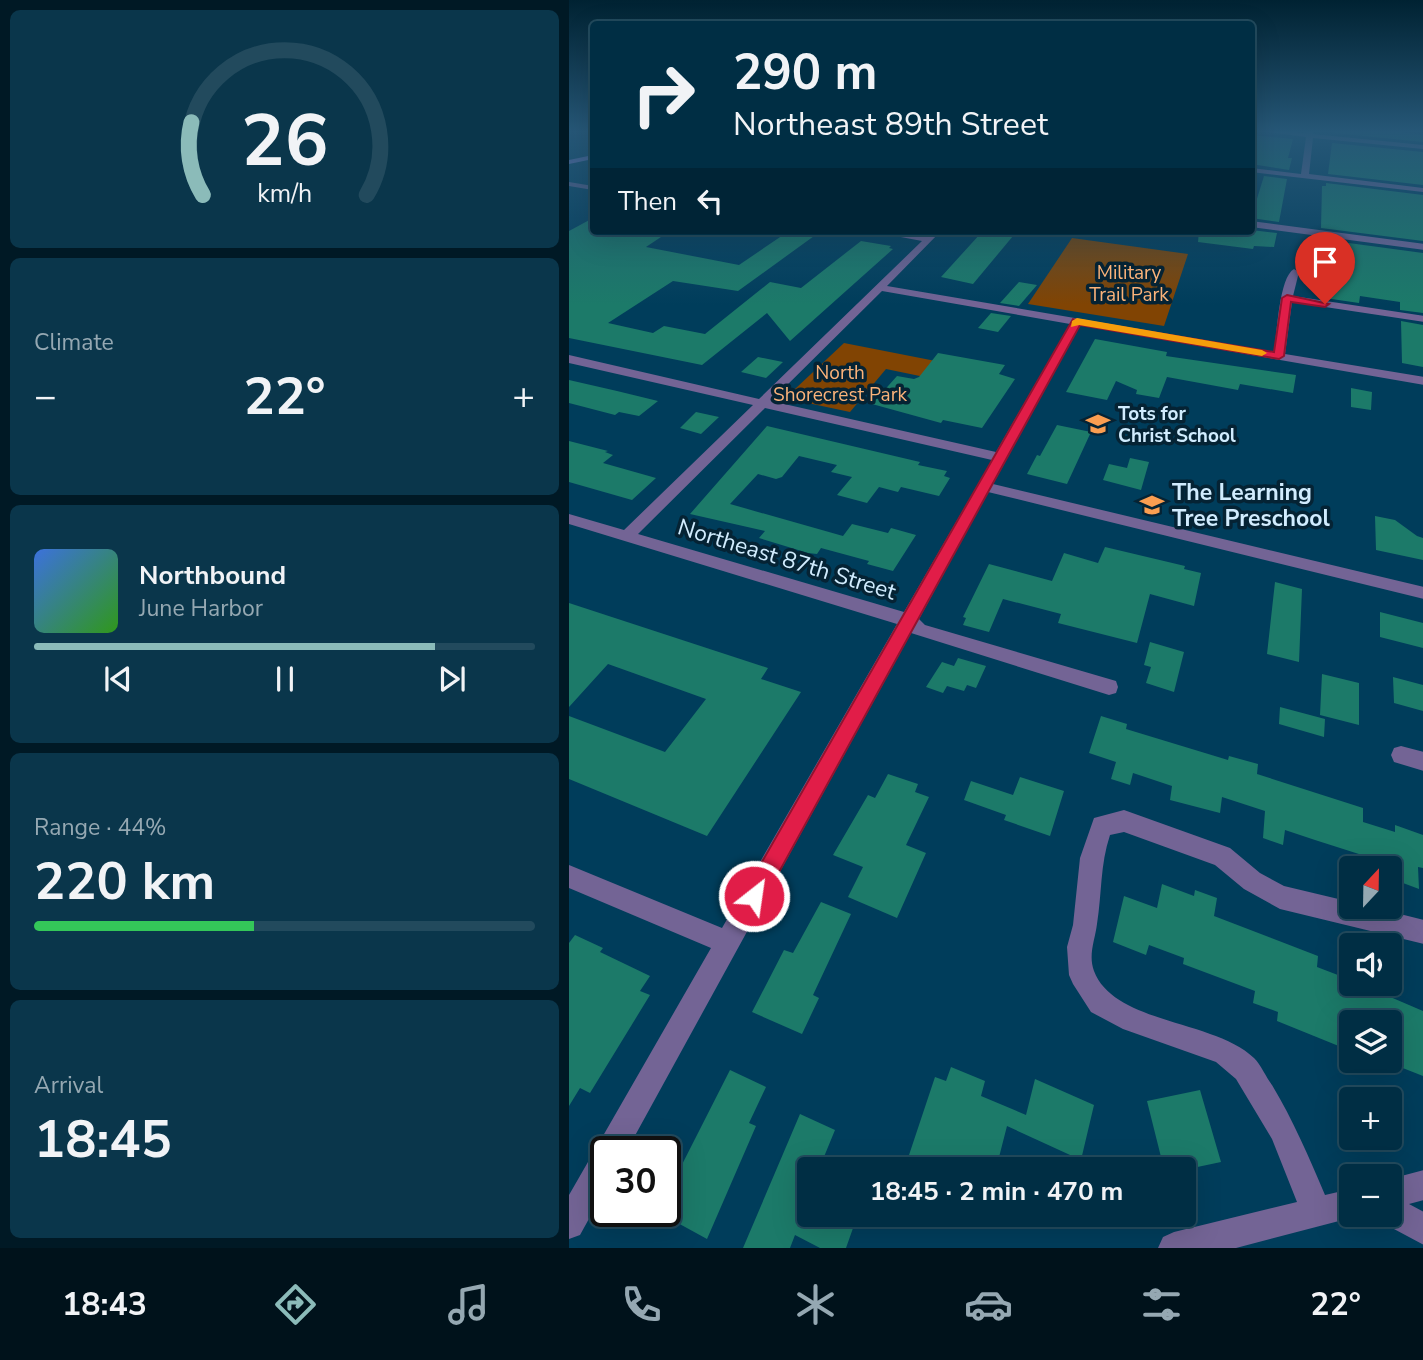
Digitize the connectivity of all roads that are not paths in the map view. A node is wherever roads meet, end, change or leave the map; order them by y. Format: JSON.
{"nodes":[{"id":1,"x":1255,"y":225,"type":"edge"},
{"id":2,"x":932,"y":235,"type":"edge"},
{"id":3,"x":1423,"y":247,"type":"edge"},
{"id":4,"x":1293,"y":272,"type":"dead end"},
{"id":5,"x":881,"y":288,"type":"junction"},
{"id":6,"x":1287,"y":298,"type":"junction"},
{"id":7,"x":1423,"y":319,"type":"edge"},
{"id":8,"x":1077,"y":321,"type":"junction"},
{"id":9,"x":1279,"y":356,"type":"junction"},
{"id":10,"x":569,"y":359,"type":"edge"},
{"id":11,"x":1423,"y":381,"type":"edge"},
{"id":12,"x":764,"y":404,"type":"junction"},
{"id":13,"x":999,"y":457,"type":"junction"},
{"id":14,"x":983,"y":486,"type":"junction"},
{"id":15,"x":569,"y":519,"type":"edge"},
{"id":16,"x":627,"y":536,"type":"junction"},
{"id":17,"x":1423,"y":593,"type":"edge"},
{"id":18,"x":909,"y":621,"type":"junction"},
{"id":19,"x":1109,"y":687,"type":"dead end"},
{"id":20,"x":1401,"y":755,"type":"dead end"},
{"id":21,"x":1423,"y":762,"type":"edge"},
{"id":22,"x":569,"y":876,"type":"edge"},
{"id":23,"x":1423,"y":932,"type":"edge"},
{"id":24,"x":728,"y":943,"type":"junction"},
{"id":25,"x":619,"y":1136,"type":"edge"},
{"id":26,"x":1423,"y":1185,"type":"edge"},
{"id":27,"x":590,"y":1187,"type":"edge"},
{"id":28,"x":1402,"y":1191,"type":"edge"},
{"id":29,"x":1339,"y":1207,"type":"edge"},
{"id":30,"x":1317,"y":1213,"type":"junction"},
{"id":31,"x":1402,"y":1217,"type":"edge"},
{"id":32,"x":569,"y":1224,"type":"edge"},
{"id":33,"x":1423,"y":1230,"type":"edge"},
{"id":34,"x":1174,"y":1248,"type":"edge"}],
"edges":[{"from":1,"to":3,"type":"street"},
{"from":2,"to":5,"type":"street"},
{"from":4,"to":6,"type":"street"},
{"from":5,"to":8,"type":"street"},
{"from":5,"to":12,"type":"street"},
{"from":6,"to":7,"type":"street"},
{"from":6,"to":9,"type":"street"},
{"from":8,"to":9,"type":"street"},
{"from":8,"to":13,"type":"street"},
{"from":9,"to":11,"type":"street"},
{"from":10,"to":12,"type":"street"},
{"from":12,"to":13,"type":"street"},
{"from":12,"to":16,"type":"street"},
{"from":13,"to":14,"type":"street"},
{"from":14,"to":17,"type":"street"},
{"from":14,"to":18,"type":"street"},
{"from":15,"to":16,"type":"street","name":"Northeast 87th Street"},
{"from":16,"to":18,"type":"street","name":"Northeast 87th Street"},
{"from":18,"to":19,"type":"street","name":"Northeast 87th Street"},
{"from":18,"to":24,"type":"street"},
{"from":20,"to":21,"type":"street"},
{"from":22,"to":24,"type":"street"},
{"from":23,"to":30,"type":"street"},
{"from":24,"to":25,"type":"street"},
{"from":26,"to":28,"type":"street"},
{"from":27,"to":32,"type":"street"},
{"from":29,"to":30,"type":"street"},
{"from":30,"to":34,"type":"street"},
{"from":31,"to":33,"type":"street"}]}
